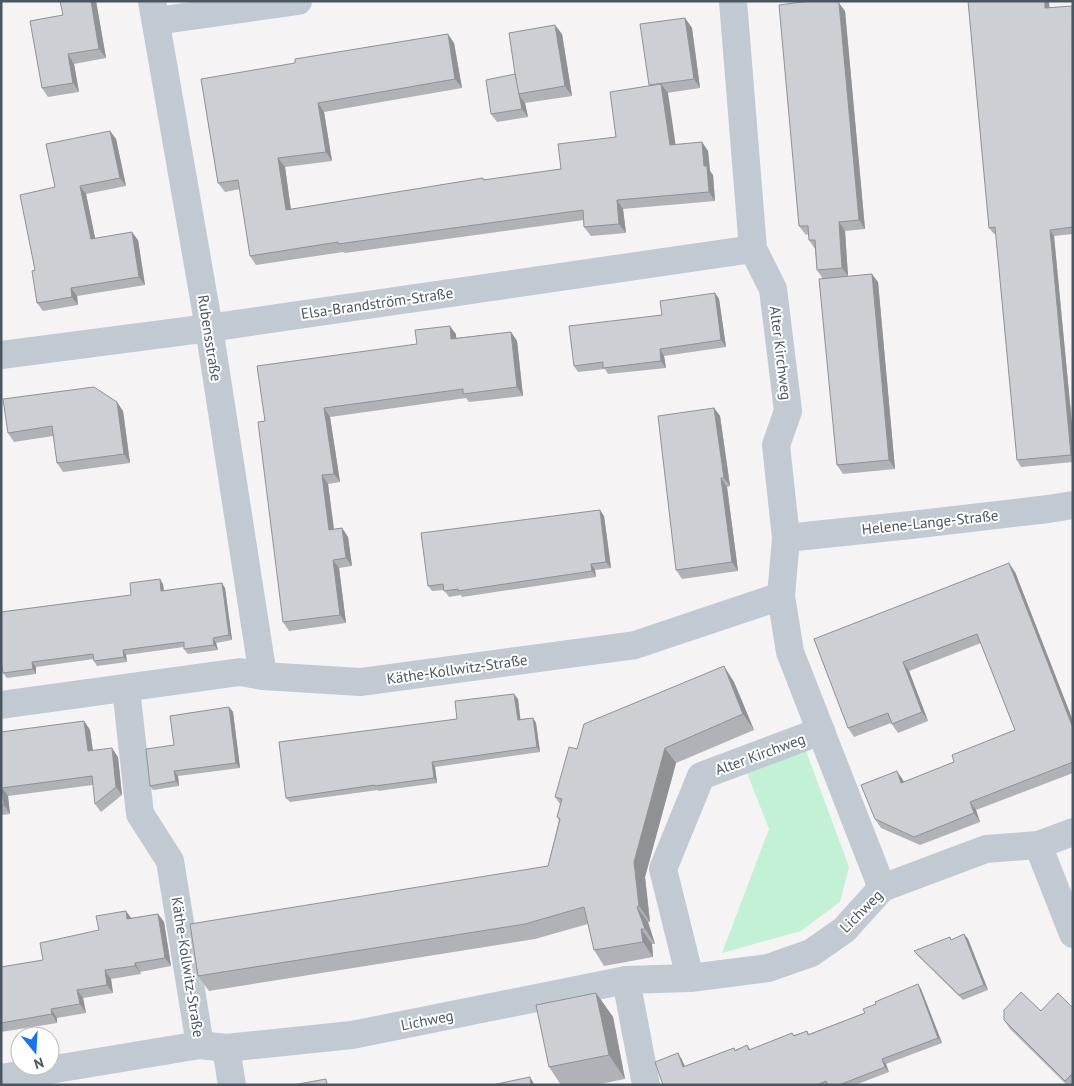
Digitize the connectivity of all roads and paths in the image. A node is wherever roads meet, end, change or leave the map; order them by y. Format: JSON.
{"nodes":[{"id":1,"x":298,"y":1,"type":"edge"},
{"id":2,"x":733,"y":1,"type":"edge"},
{"id":3,"x":154,"y":11,"type":"edge"},
{"id":4,"x":753,"y":249,"type":"junction"},
{"id":5,"x":209,"y":328,"type":"junction"},
{"id":6,"x":1,"y":355,"type":"edge"},
{"id":7,"x":1073,"y":505,"type":"edge"},
{"id":8,"x":786,"y":538,"type":"junction"},
{"id":9,"x":781,"y":596,"type":"junction"},
{"id":10,"x":263,"y":676,"type":"junction"},
{"id":11,"x":126,"y":689,"type":"junction"},
{"id":12,"x":1,"y":705,"type":"edge"},
{"id":13,"x":821,"y":731,"type":"junction"},
{"id":14,"x":1073,"y":832,"type":"edge"},
{"id":15,"x":1038,"y":845,"type":"junction"},
{"id":16,"x":882,"y":888,"type":"junction"},
{"id":17,"x":1073,"y":934,"type":"edge"},
{"id":18,"x":690,"y":978,"type":"junction"},
{"id":19,"x":626,"y":980,"type":"junction"},
{"id":20,"x":213,"y":1046,"type":"junction"},
{"id":21,"x":1,"y":1078,"type":"edge"},
{"id":22,"x":232,"y":1085,"type":"edge"},
{"id":23,"x":646,"y":1085,"type":"edge"}],
"edges":[{"from":1,"to":3,"type":"street"},
{"from":2,"to":4,"type":"street","name":"Alter Kirchweg"},
{"from":3,"to":5,"type":"street","name":"Rubensstraße"},
{"from":4,"to":5,"type":"street","name":"Elsa-Brandström-Straße"},
{"from":4,"to":8,"type":"street","name":"Alter Kirchweg"},
{"from":5,"to":6,"type":"street","name":"Elsa-Brandström-Straße"},
{"from":5,"to":10,"type":"street","name":"Rubensstraße"},
{"from":7,"to":8,"type":"street","name":"Helene-Lange-Straße"},
{"from":8,"to":9,"type":"street","name":"Alter Kirchweg"},
{"from":9,"to":10,"type":"street","name":"Käthe-Kollwitz-Straße"},
{"from":9,"to":13,"type":"street","name":"Alter Kirchweg"},
{"from":10,"to":11,"type":"street","name":"Käthe-Kollwitz-Straße"},
{"from":11,"to":12,"type":"street","name":"Käthe-Kollwitz-Straße"},
{"from":11,"to":20,"type":"street","name":"Käthe-Kollwitz-Straße"},
{"from":13,"to":16,"type":"street","name":"Alter Kirchweg"},
{"from":13,"to":18,"type":"street","name":"Alter Kirchweg"},
{"from":14,"to":15,"type":"street","name":"Lichweg"},
{"from":15,"to":16,"type":"street","name":"Lichweg"},
{"from":15,"to":17,"type":"street"},
{"from":16,"to":18,"type":"street","name":"Lichweg"},
{"from":18,"to":19,"type":"street","name":"Lichweg"},
{"from":19,"to":20,"type":"street","name":"Lichweg"},
{"from":19,"to":23,"type":"street"},
{"from":20,"to":21,"type":"street","name":"Lichweg"},
{"from":20,"to":22,"type":"street"}]}
